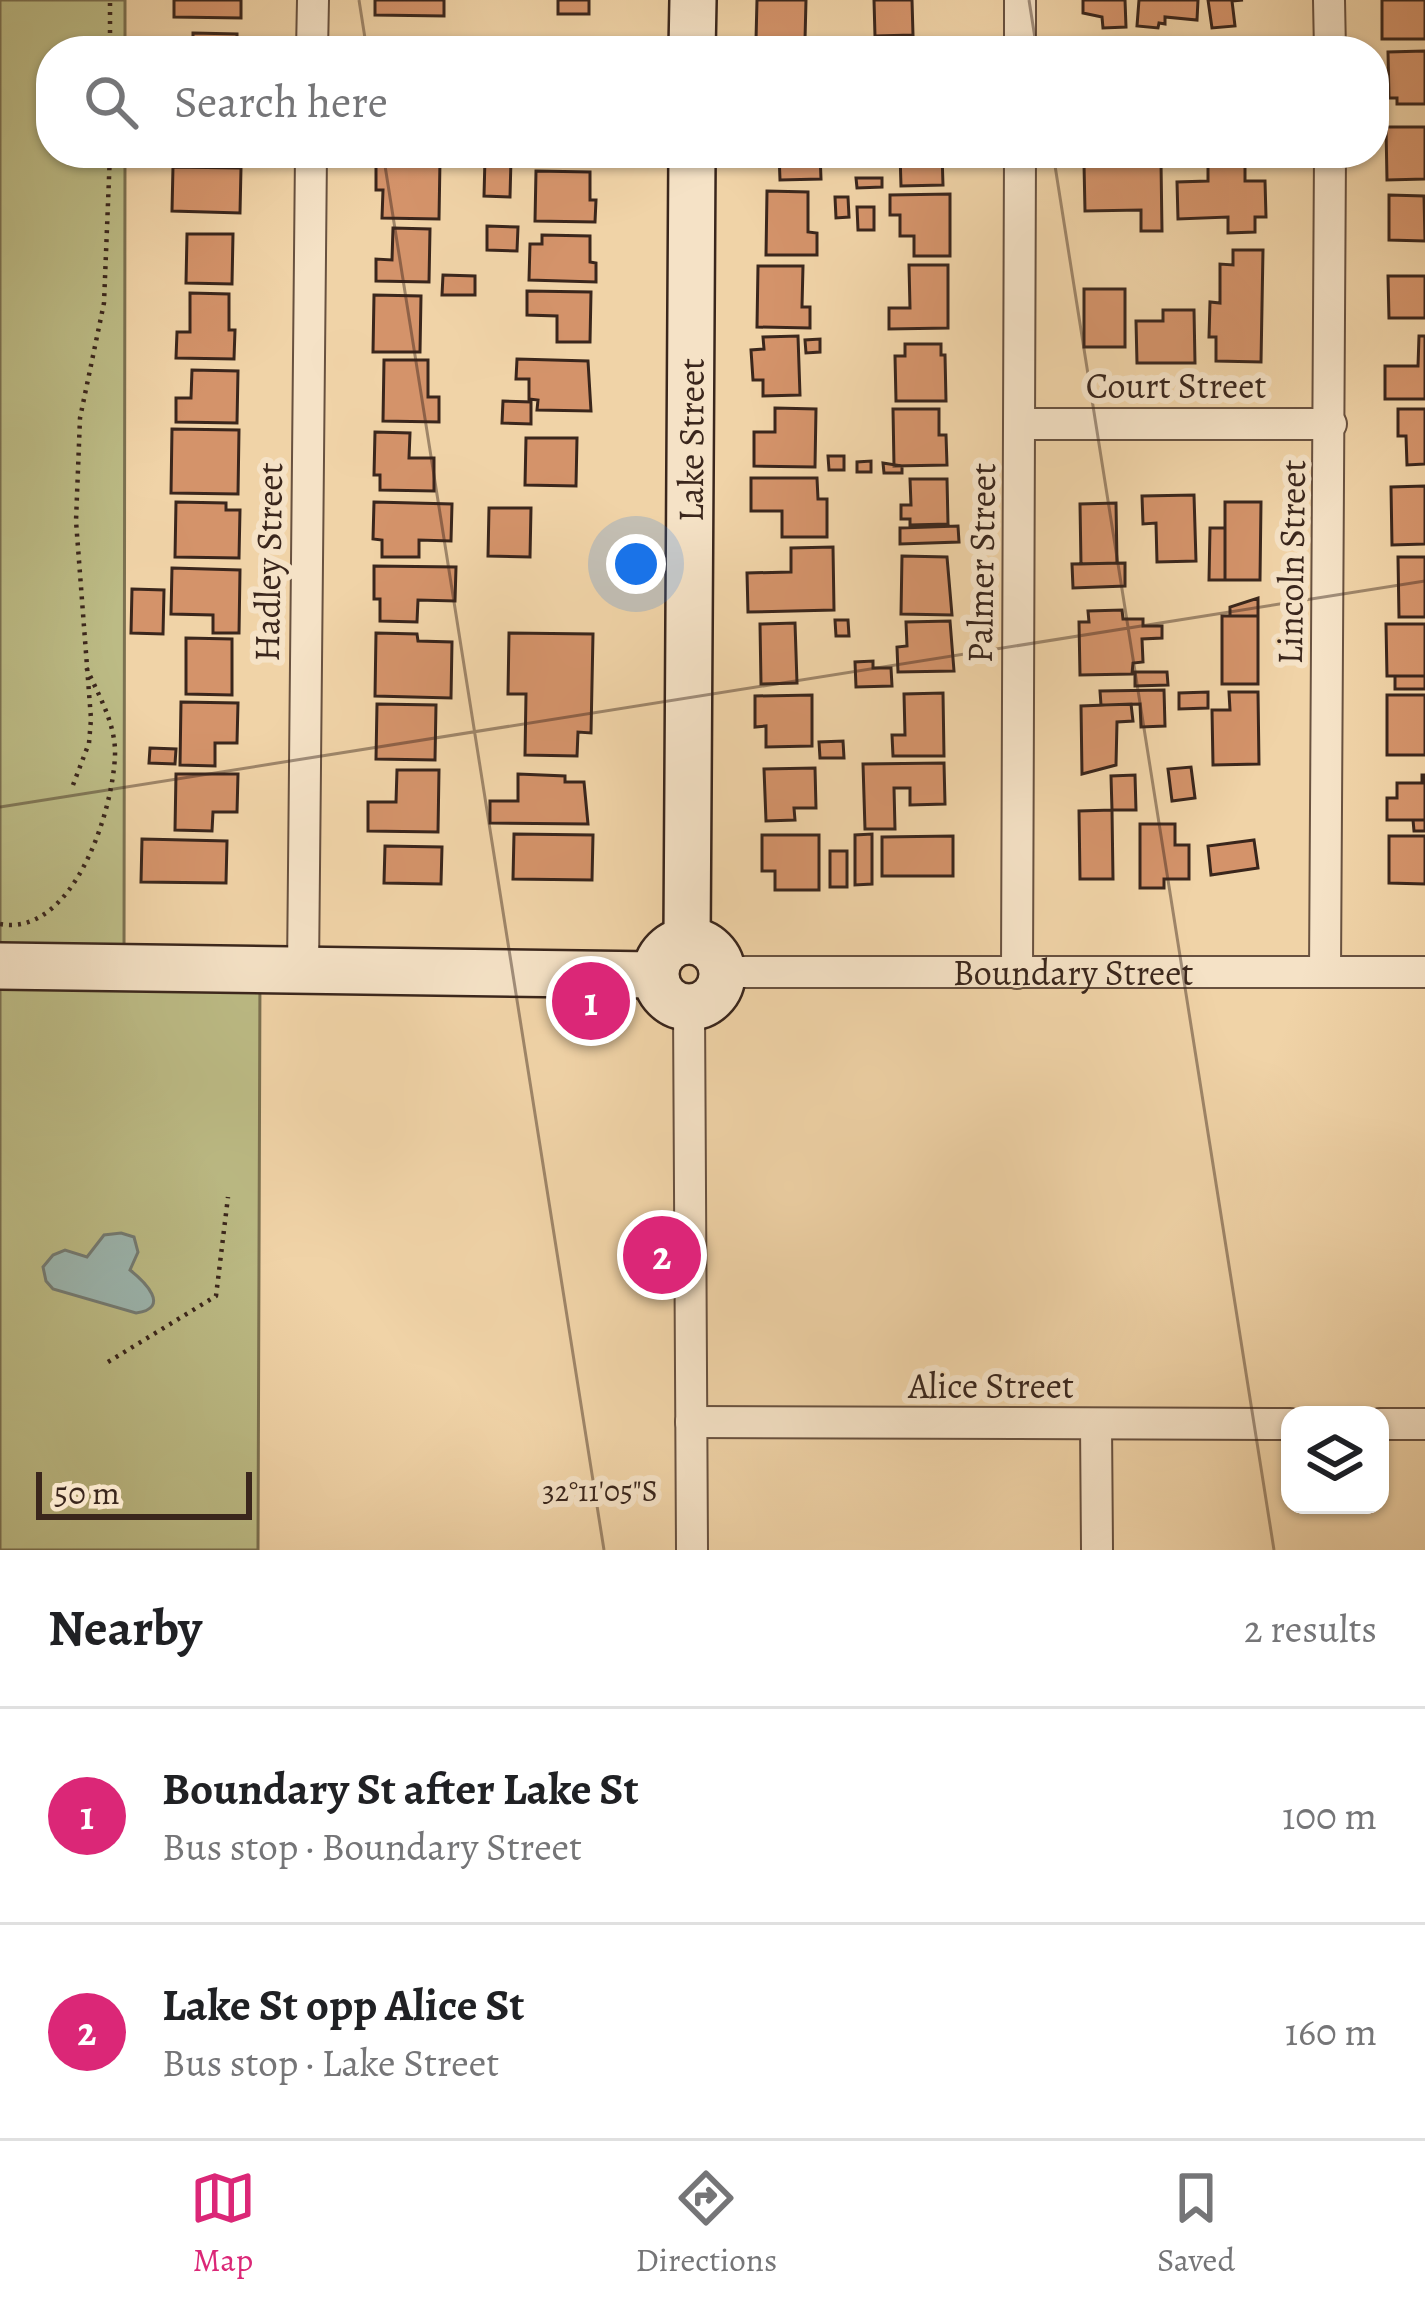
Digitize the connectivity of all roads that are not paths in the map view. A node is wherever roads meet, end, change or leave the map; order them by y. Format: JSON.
{"nodes":[{"id":1,"x":313,"y":0,"type":"edge"},
{"id":2,"x":693,"y":0,"type":"edge"},
{"id":3,"x":1020,"y":0,"type":"edge"},
{"id":4,"x":1329,"y":0,"type":"edge"},
{"id":5,"x":312,"y":36,"type":"edge"},
{"id":6,"x":692,"y":36,"type":"edge"},
{"id":7,"x":1020,"y":36,"type":"edge"},
{"id":8,"x":1330,"y":36,"type":"edge"},
{"id":9,"x":311,"y":168,"type":"edge"},
{"id":10,"x":692,"y":168,"type":"edge"},
{"id":11,"x":1020,"y":168,"type":"edge"},
{"id":12,"x":1330,"y":168,"type":"edge"},
{"id":13,"x":1022,"y":424,"type":"junction"},
{"id":14,"x":1331,"y":424,"type":"junction"},
{"id":15,"x":687,"y":941,"type":"junction"},
{"id":16,"x":0,"y":966,"type":"edge"},
{"id":17,"x":303,"y":971,"type":"junction"},
{"id":18,"x":722,"y":972,"type":"junction"},
{"id":19,"x":1325,"y":972,"type":"junction"},
{"id":20,"x":1425,"y":972,"type":"edge"},
{"id":21,"x":1017,"y":973,"type":"junction"},
{"id":22,"x":655,"y":975,"type":"junction"},
{"id":23,"x":689,"y":1008,"type":"junction"},
{"id":24,"x":691,"y":1422,"type":"junction"},
{"id":25,"x":1096,"y":1424,"type":"junction"},
{"id":26,"x":1281,"y":1424,"type":"edge"},
{"id":27,"x":1389,"y":1424,"type":"edge"},
{"id":28,"x":1425,"y":1424,"type":"edge"},
{"id":29,"x":692,"y":1550,"type":"edge"},
{"id":30,"x":1096,"y":1550,"type":"edge"}],
"edges":[{"from":1,"to":5,"type":"street"},
{"from":2,"to":6,"type":"street"},
{"from":3,"to":7,"type":"street"},
{"from":4,"to":8,"type":"street"},
{"from":9,"to":17,"type":"street","name":"Hadley Street"},
{"from":10,"to":15,"type":"street","name":"Lake Street"},
{"from":11,"to":13,"type":"street","name":"Palmer Street"},
{"from":12,"to":14,"type":"street","name":"Lincoln Street"},
{"from":13,"to":14,"type":"street","name":"Court Street"},
{"from":13,"to":21,"type":"street","name":"Palmer Street"},
{"from":14,"to":19,"type":"street","name":"Lincoln Street"},
{"from":15,"to":18,"type":"street"},
{"from":15,"to":22,"type":"street"},
{"from":16,"to":17,"type":"street"},
{"from":17,"to":22,"type":"street"},
{"from":18,"to":21,"type":"street","name":"Boundary Street"},
{"from":18,"to":23,"type":"street"},
{"from":19,"to":20,"type":"street","name":"Boundary Street"},
{"from":19,"to":21,"type":"street","name":"Boundary Street"},
{"from":22,"to":23,"type":"street"},
{"from":23,"to":24,"type":"street"},
{"from":24,"to":25,"type":"street","name":"Alice Street"},
{"from":24,"to":29,"type":"street"},
{"from":25,"to":26,"type":"street","name":"Alice Street"},
{"from":25,"to":30,"type":"street"},
{"from":27,"to":28,"type":"street"}]}
